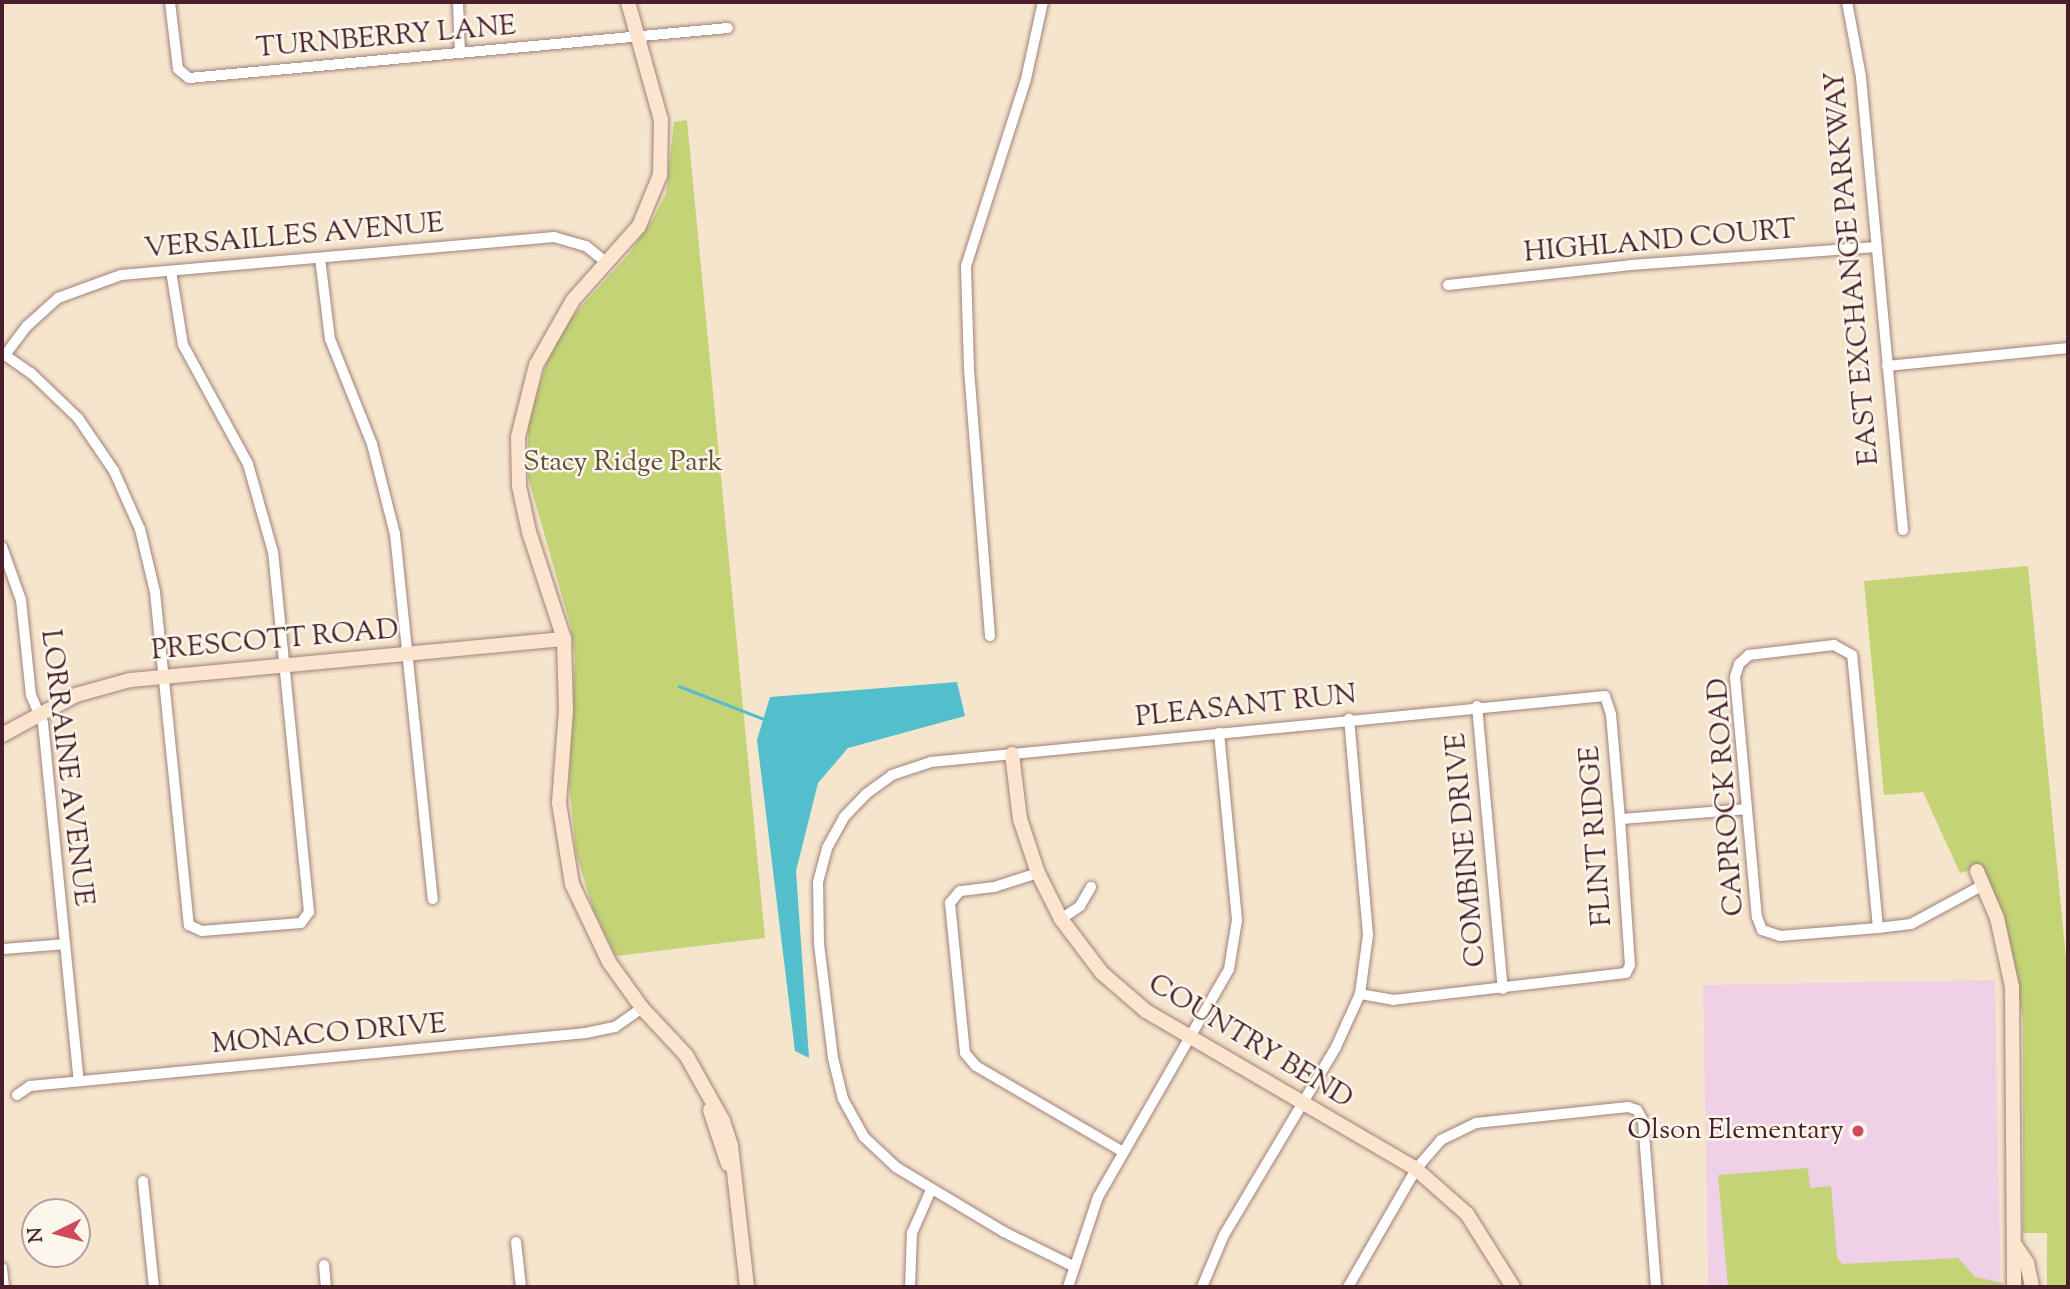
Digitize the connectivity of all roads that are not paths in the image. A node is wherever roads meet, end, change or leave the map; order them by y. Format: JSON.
{"nodes":[{"id":1,"x":170,"y":2,"type":"edge"},
{"id":2,"x":458,"y":2,"type":"edge"},
{"id":3,"x":628,"y":2,"type":"edge"},
{"id":4,"x":1043,"y":2,"type":"edge"},
{"id":5,"x":1847,"y":2,"type":"edge"},
{"id":6,"x":728,"y":28,"type":"dead end"},
{"id":7,"x":638,"y":38,"type":"junction"},
{"id":8,"x":460,"y":53,"type":"junction"},
{"id":9,"x":1876,"y":247,"type":"junction"},
{"id":10,"x":320,"y":258,"type":"junction"},
{"id":11,"x":607,"y":264,"type":"junction"},
{"id":12,"x":171,"y":271,"type":"junction"},
{"id":13,"x":1448,"y":285,"type":"dead end"},
{"id":14,"x":2068,"y":348,"type":"edge"},
{"id":15,"x":3,"y":354,"type":"edge"},
{"id":16,"x":1887,"y":366,"type":"junction"},
{"id":17,"x":1903,"y":530,"type":"dead end"},
{"id":18,"x":2,"y":547,"type":"edge"},
{"id":19,"x":990,"y":636,"type":"dead end"},
{"id":20,"x":564,"y":639,"type":"junction"},
{"id":21,"x":409,"y":653,"type":"junction"},
{"id":22,"x":285,"y":665,"type":"junction"},
{"id":23,"x":163,"y":676,"type":"junction"},
{"id":24,"x":1605,"y":696,"type":"joint"},
{"id":25,"x":1477,"y":706,"type":"junction"},
{"id":26,"x":38,"y":712,"type":"junction"},
{"id":27,"x":1349,"y":719,"type":"junction"},
{"id":28,"x":1219,"y":733,"type":"junction"},
{"id":29,"x":2,"y":735,"type":"edge"},
{"id":30,"x":1012,"y":754,"type":"junction"},
{"id":31,"x":1747,"y":808,"type":"junction"},
{"id":32,"x":1620,"y":819,"type":"junction"},
{"id":33,"x":1038,"y":873,"type":"junction"},
{"id":34,"x":1980,"y":878,"type":"joint"},
{"id":35,"x":1091,"y":887,"type":"dead end"},
{"id":36,"x":433,"y":899,"type":"dead end"},
{"id":37,"x":1061,"y":919,"type":"junction"},
{"id":38,"x":1878,"y":928,"type":"junction"},
{"id":39,"x":65,"y":944,"type":"junction"},
{"id":40,"x":2,"y":950,"type":"edge"},
{"id":41,"x":1503,"y":989,"type":"junction"},
{"id":42,"x":1360,"y":995,"type":"junction"},
{"id":43,"x":642,"y":1008,"type":"junction"},
{"id":44,"x":1190,"y":1038,"type":"junction"},
{"id":45,"x":79,"y":1082,"type":"junction"},
{"id":46,"x":17,"y":1095,"type":"dead end"},
{"id":47,"x":1303,"y":1104,"type":"junction"},
{"id":48,"x":1123,"y":1152,"type":"junction"},
{"id":49,"x":1416,"y":1169,"type":"junction"},
{"id":50,"x":143,"y":1181,"type":"dead end"},
{"id":51,"x":931,"y":1190,"type":"junction"},
{"id":52,"x":516,"y":1242,"type":"dead end"},
{"id":53,"x":2014,"y":1244,"type":"junction"},
{"id":54,"x":324,"y":1265,"type":"dead end"},
{"id":55,"x":1073,"y":1266,"type":"junction"},
{"id":56,"x":2,"y":1268,"type":"edge"},
{"id":57,"x":4,"y":1287,"type":"edge"},
{"id":58,"x":154,"y":1287,"type":"edge"},
{"id":59,"x":327,"y":1287,"type":"edge"},
{"id":60,"x":521,"y":1287,"type":"edge"},
{"id":61,"x":747,"y":1287,"type":"edge"},
{"id":62,"x":910,"y":1287,"type":"edge"},
{"id":63,"x":1068,"y":1287,"type":"edge"},
{"id":64,"x":1202,"y":1287,"type":"edge"},
{"id":65,"x":1348,"y":1287,"type":"edge"},
{"id":66,"x":1513,"y":1287,"type":"edge"},
{"id":67,"x":1656,"y":1287,"type":"edge"},
{"id":68,"x":2014,"y":1287,"type":"edge"},
{"id":69,"x":2032,"y":1287,"type":"edge"}],
"edges":[{"from":1,"to":8,"type":"street","name":"TURNBERRY LANE"},
{"from":2,"to":8,"type":"street"},
{"from":3,"to":7,"type":"street"},
{"from":4,"to":19,"type":"street"},
{"from":5,"to":9,"type":"street","name":"EAST EXCHANGE PARKWAY"},
{"from":6,"to":7,"type":"street","name":"TURNBERRY LANE"},
{"from":7,"to":8,"type":"street","name":"TURNBERRY LANE"},
{"from":7,"to":11,"type":"street"},
{"from":9,"to":13,"type":"street","name":"HIGHLAND COURT"},
{"from":9,"to":16,"type":"street","name":"EAST EXCHANGE PARKWAY"},
{"from":10,"to":11,"type":"street","name":"VERSAILLES AVENUE"},
{"from":10,"to":12,"type":"street","name":"VERSAILLES AVENUE"},
{"from":10,"to":21,"type":"street"},
{"from":11,"to":20,"type":"street"},
{"from":12,"to":15,"type":"street","name":"VERSAILLES AVENUE"},
{"from":12,"to":22,"type":"street"},
{"from":14,"to":16,"type":"street"},
{"from":15,"to":23,"type":"street"},
{"from":16,"to":17,"type":"street","name":"EAST EXCHANGE PARKWAY"},
{"from":18,"to":26,"type":"street","name":"LORRAINE AVENUE"},
{"from":20,"to":21,"type":"street","name":"PRESCOTT ROAD"},
{"from":20,"to":43,"type":"street"},
{"from":21,"to":22,"type":"street","name":"PRESCOTT ROAD"},
{"from":21,"to":36,"type":"street"},
{"from":22,"to":23,"type":"street","name":"PRESCOTT ROAD"},
{"from":22,"to":23,"type":"street"},
{"from":23,"to":26,"type":"street","name":"PRESCOTT ROAD"},
{"from":24,"to":25,"type":"street","name":"PLEASANT RUN"},
{"from":24,"to":32,"type":"street","name":"FLINT RIDGE"},
{"from":25,"to":27,"type":"street","name":"PLEASANT RUN"},
{"from":25,"to":41,"type":"street","name":"COMBINE DRIVE"},
{"from":26,"to":29,"type":"street","name":"PRESCOTT ROAD"},
{"from":26,"to":39,"type":"street","name":"LORRAINE AVENUE"},
{"from":27,"to":28,"type":"street","name":"PLEASANT RUN"},
{"from":27,"to":42,"type":"street"},
{"from":28,"to":30,"type":"street","name":"PLEASANT RUN"},
{"from":28,"to":44,"type":"street"},
{"from":30,"to":33,"type":"street","name":"COUNTRY BEND"},
{"from":30,"to":51,"type":"street","name":"PLEASANT RUN"},
{"from":31,"to":32,"type":"street"},
{"from":31,"to":38,"type":"street","name":"CAPROCK ROAD"},
{"from":31,"to":38,"type":"street","name":"CAPROCK ROAD"},
{"from":32,"to":41,"type":"street","name":"FLINT RIDGE"},
{"from":33,"to":37,"type":"street","name":"COUNTRY BEND"},
{"from":33,"to":48,"type":"street"},
{"from":34,"to":38,"type":"street"},
{"from":34,"to":53,"type":"street"},
{"from":35,"to":37,"type":"street"},
{"from":37,"to":44,"type":"street","name":"COUNTRY BEND"},
{"from":39,"to":40,"type":"street"},
{"from":39,"to":45,"type":"street","name":"LORRAINE AVENUE"},
{"from":41,"to":42,"type":"street"},
{"from":42,"to":47,"type":"street"},
{"from":43,"to":45,"type":"street","name":"MONACO DRIVE"},
{"from":43,"to":61,"type":"street"},
{"from":44,"to":47,"type":"street","name":"COUNTRY BEND"},
{"from":44,"to":48,"type":"street"},
{"from":45,"to":46,"type":"street","name":"MONACO DRIVE"},
{"from":47,"to":49,"type":"street","name":"COUNTRY BEND"},
{"from":47,"to":64,"type":"street"},
{"from":48,"to":55,"type":"street"},
{"from":49,"to":65,"type":"street"},
{"from":49,"to":66,"type":"street","name":"COUNTRY BEND"},
{"from":49,"to":67,"type":"street"},
{"from":50,"to":58,"type":"street"},
{"from":51,"to":55,"type":"street"},
{"from":51,"to":62,"type":"street"},
{"from":52,"to":60,"type":"street"},
{"from":53,"to":68,"type":"street"},
{"from":53,"to":69,"type":"street"},
{"from":54,"to":59,"type":"street"},
{"from":55,"to":63,"type":"street"},
{"from":56,"to":57,"type":"street"}]}
